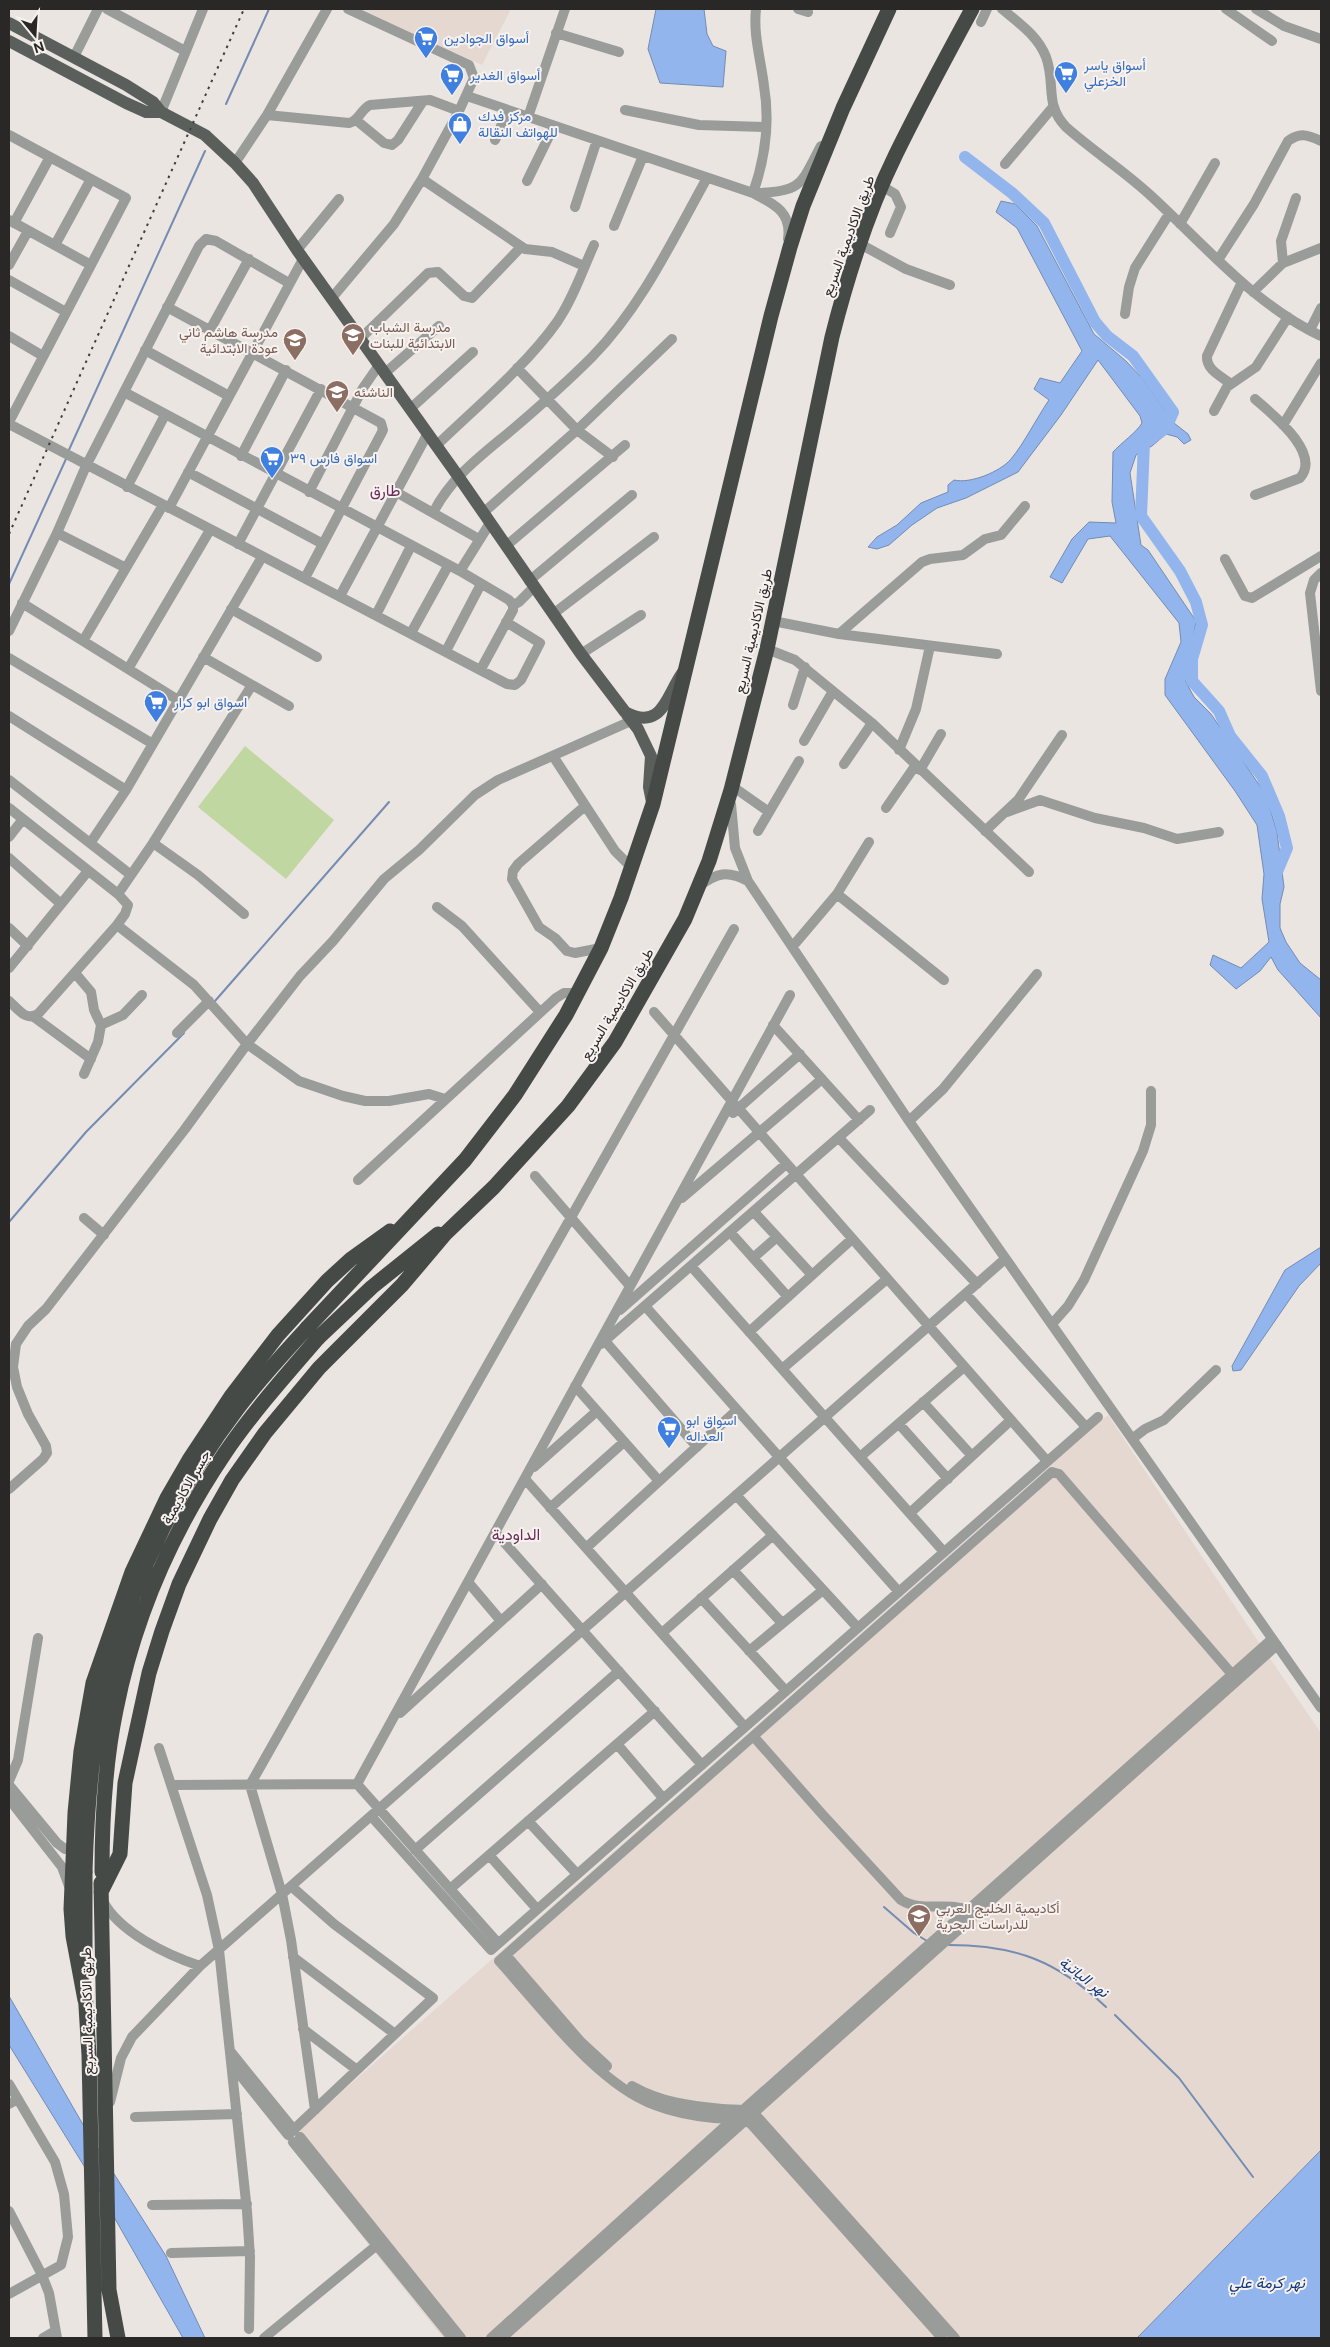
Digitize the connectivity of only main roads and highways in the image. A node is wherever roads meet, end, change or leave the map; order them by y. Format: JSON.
{"nodes":[{"id":1,"x":889,"y":9,"type":"edge"},
{"id":2,"x":972,"y":9,"type":"edge"},
{"id":3,"x":9,"y":23,"type":"edge"},
{"id":4,"x":9,"y":41,"type":"edge"},
{"id":5,"x":161,"y":112,"type":"junction"},
{"id":6,"x":683,"y":672,"type":"junction"},
{"id":7,"x":627,"y":716,"type":"junction"},
{"id":8,"x":653,"y":804,"type":"junction"},
{"id":9,"x":429,"y":1198,"type":"junction"},
{"id":10,"x":469,"y":1210,"type":"junction"},
{"id":11,"x":167,"y":1498,"type":"junction"},
{"id":12,"x":210,"y":1519,"type":"junction"},
{"id":13,"x":103,"y":1651,"type":"junction"},
{"id":14,"x":149,"y":1673,"type":"junction"},
{"id":15,"x":85,"y":1872,"type":"joint"},
{"id":16,"x":102,"y":1872,"type":"joint"},
{"id":17,"x":101,"y":1893,"type":"junction"},
{"id":18,"x":85,"y":2000,"type":"junction"},
{"id":19,"x":109,"y":2273,"type":"junction"},
{"id":20,"x":95,"y":2338,"type":"edge"},
{"id":21,"x":118,"y":2338,"type":"edge"},
{"id":22,"x":127,"y":2338,"type":"edge"}],
"edges":[{"from":1,"to":6,"type":"highway"},
{"from":2,"to":10,"type":"highway","name":"طريق الاكاديمية السريع"},
{"from":3,"to":5,"type":"main road"},
{"from":4,"to":5,"type":"main road"},
{"from":5,"to":7,"type":"main road"},
{"from":6,"to":7,"type":"main road"},
{"from":6,"to":8,"type":"highway"},
{"from":7,"to":8,"type":"main road"},
{"from":8,"to":9,"type":"highway"},
{"from":9,"to":11,"type":"highway"},
{"from":9,"to":15,"type":"highway","name":"جسر الاكاديمية","bridge":true},
{"from":10,"to":12,"type":"highway"},
{"from":10,"to":16,"type":"highway","name":"جسر الاكاديمية","bridge":true},
{"from":11,"to":12,"type":"highway"},
{"from":11,"to":13,"type":"highway"},
{"from":12,"to":14,"type":"highway"},
{"from":13,"to":14,"type":"highway"},
{"from":13,"to":18,"type":"highway"},
{"from":14,"to":17,"type":"highway"},
{"from":15,"to":18,"type":"highway","name":"طريق الاكاديمية السريع"},
{"from":16,"to":17,"type":"highway","name":"طريق الاكاديمية السريع"},
{"from":17,"to":19,"type":"highway","name":"طريق الاكاديمية السريع"},
{"from":18,"to":20,"type":"highway","name":"طريق الاكاديمية السريع"},
{"from":19,"to":21,"type":"highway"},
{"from":19,"to":22,"type":"highway"}]}
